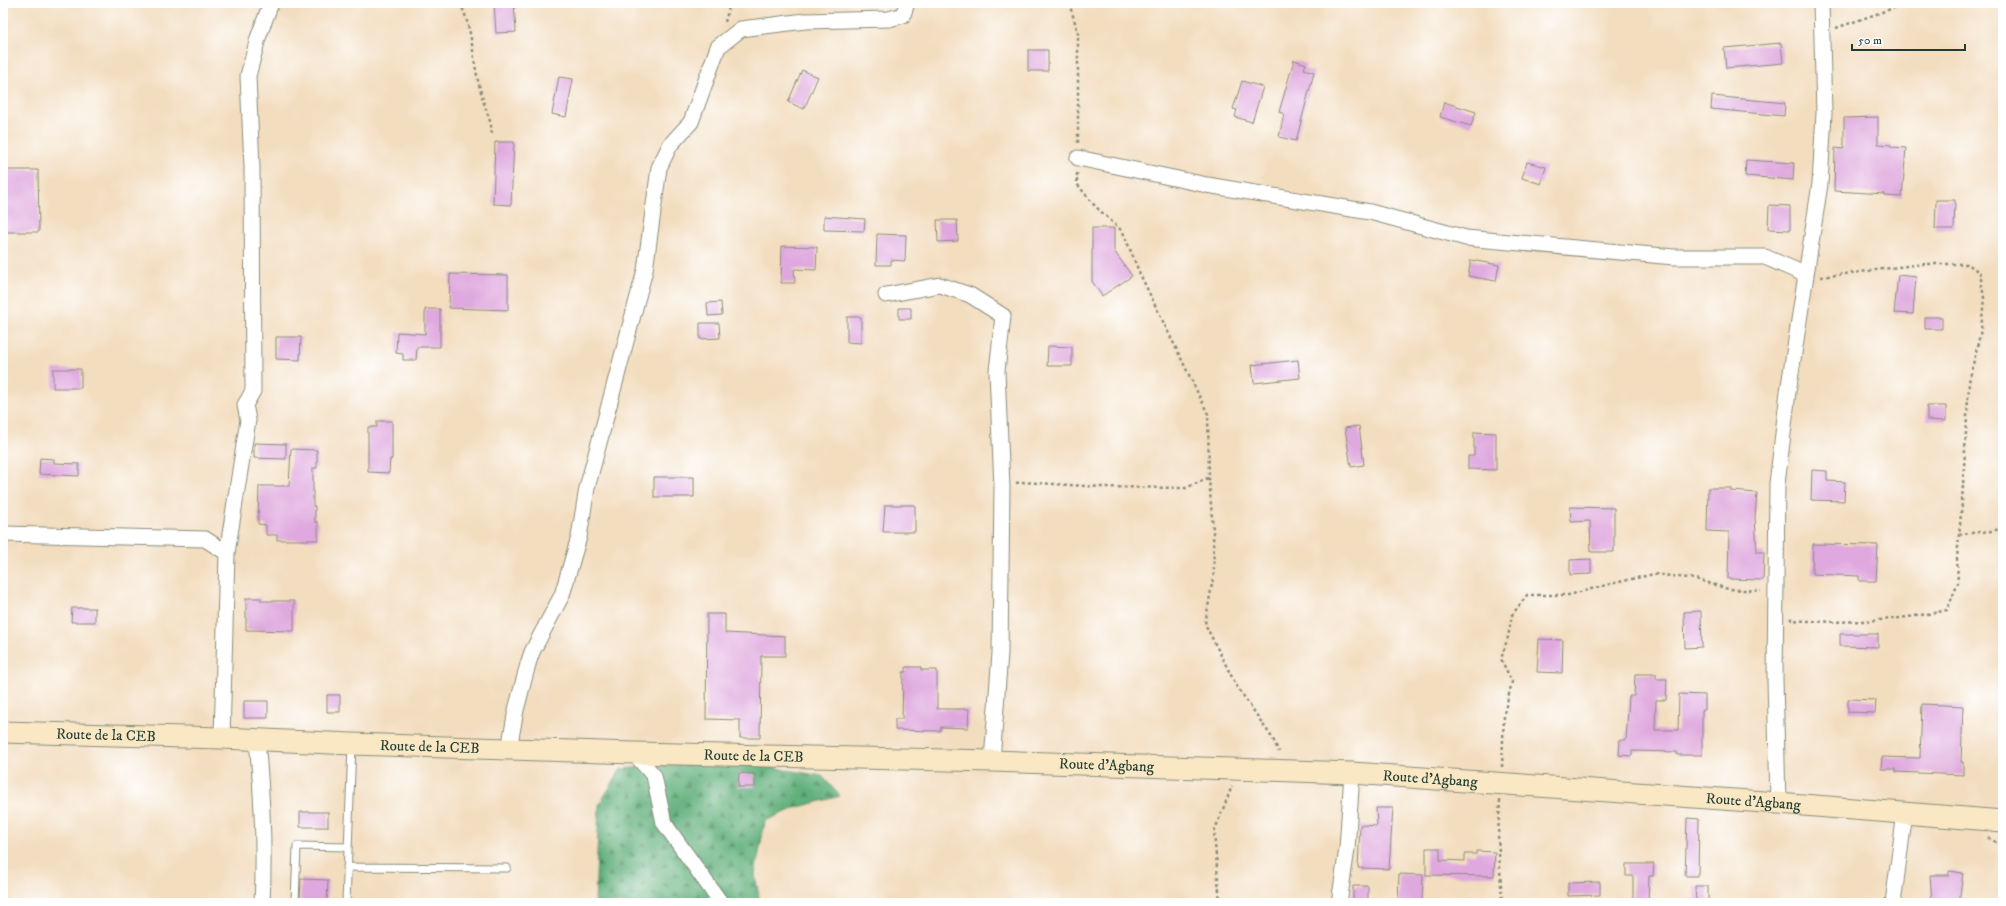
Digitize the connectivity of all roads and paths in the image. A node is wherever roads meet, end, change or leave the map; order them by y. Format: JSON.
{"nodes":[{"id":1,"x":271,"y":3,"type":"edge"},
{"id":2,"x":460,"y":3,"type":"edge"},
{"id":3,"x":907,"y":3,"type":"edge"},
{"id":4,"x":1069,"y":3,"type":"edge"},
{"id":5,"x":1821,"y":3,"type":"edge"},
{"id":6,"x":1908,"y":3,"type":"edge"},
{"id":7,"x":1822,"y":32,"type":"junction"},
{"id":8,"x":492,"y":134,"type":"dead end"},
{"id":9,"x":1078,"y":158,"type":"junction"},
{"id":10,"x":1806,"y":277,"type":"junction"},
{"id":11,"x":886,"y":295,"type":"dead end"},
{"id":12,"x":1208,"y":478,"type":"junction"},
{"id":13,"x":1002,"y":487,"type":"junction"},
{"id":14,"x":2003,"y":528,"type":"edge"},
{"id":15,"x":3,"y":534,"type":"edge"},
{"id":16,"x":1959,"y":534,"type":"dead end"},
{"id":17,"x":227,"y":553,"type":"junction"},
{"id":18,"x":3,"y":732,"type":"edge"},
{"id":19,"x":222,"y":738,"type":"junction"},
{"id":20,"x":257,"y":740,"type":"junction"},
{"id":21,"x":352,"y":744,"type":"junction"},
{"id":22,"x":509,"y":749,"type":"junction"},
{"id":23,"x":634,"y":753,"type":"junction"},
{"id":24,"x":856,"y":758,"type":"joint"},
{"id":25,"x":992,"y":761,"type":"junction"},
{"id":26,"x":1239,"y":769,"type":"junction"},
{"id":27,"x":1289,"y":771,"type":"junction"},
{"id":28,"x":1352,"y":773,"type":"junction"},
{"id":29,"x":1778,"y":803,"type":"junction"},
{"id":30,"x":1905,"y":813,"type":"junction"},
{"id":31,"x":2003,"y":821,"type":"edge"},
{"id":32,"x":348,"y":847,"type":"junction"},
{"id":33,"x":347,"y":867,"type":"junction"},
{"id":34,"x":507,"y":868,"type":"dead end"},
{"id":35,"x":262,"y":903,"type":"edge"},
{"id":36,"x":295,"y":903,"type":"edge"},
{"id":37,"x":346,"y":903,"type":"edge"},
{"id":38,"x":721,"y":903,"type":"edge"},
{"id":39,"x":1220,"y":903,"type":"edge"},
{"id":40,"x":1339,"y":903,"type":"edge"},
{"id":41,"x":1893,"y":903,"type":"edge"}],
"edges":[{"from":1,"to":17,"type":"street"},
{"from":2,"to":8,"type":"path"},
{"from":3,"to":22,"type":"street"},
{"from":4,"to":9,"type":"path"},
{"from":5,"to":7,"type":"street"},
{"from":6,"to":7,"type":"path"},
{"from":7,"to":10,"type":"street"},
{"from":9,"to":10,"type":"street"},
{"from":9,"to":12,"type":"path"},
{"from":10,"to":29,"type":"street"},
{"from":11,"to":13,"type":"street"},
{"from":12,"to":13,"type":"path"},
{"from":12,"to":27,"type":"path"},
{"from":13,"to":25,"type":"street"},
{"from":14,"to":16,"type":"path"},
{"from":15,"to":17,"type":"street"},
{"from":17,"to":19,"type":"street"},
{"from":18,"to":19,"type":"main road","name":"Route de la CEB"},
{"from":19,"to":20,"type":"main road","name":"Route de la CEB"},
{"from":20,"to":21,"type":"main road","name":"Route de la CEB"},
{"from":20,"to":35,"type":"street"},
{"from":21,"to":22,"type":"main road","name":"Route de la CEB"},
{"from":21,"to":32,"type":"lane"},
{"from":22,"to":23,"type":"main road","name":"Route de la CEB"},
{"from":23,"to":24,"type":"main road","name":"Route de la CEB"},
{"from":23,"to":38,"type":"street"},
{"from":24,"to":25,"type":"main road","name":"Route d'Agbang"},
{"from":25,"to":26,"type":"main road","name":"Route d'Agbang"},
{"from":26,"to":27,"type":"main road","name":"Route d'Agbang"},
{"from":26,"to":39,"type":"path"},
{"from":27,"to":28,"type":"main road","name":"Route d'Agbang"},
{"from":28,"to":29,"type":"main road","name":"Route d'Agbang"},
{"from":28,"to":40,"type":"street"},
{"from":29,"to":30,"type":"main road","name":"Route d'Agbang"},
{"from":30,"to":31,"type":"main road","name":"Route d'Agbang"},
{"from":30,"to":41,"type":"street"},
{"from":32,"to":33,"type":"lane"},
{"from":32,"to":36,"type":"lane"},
{"from":33,"to":34,"type":"lane"},
{"from":33,"to":37,"type":"lane"}]}
